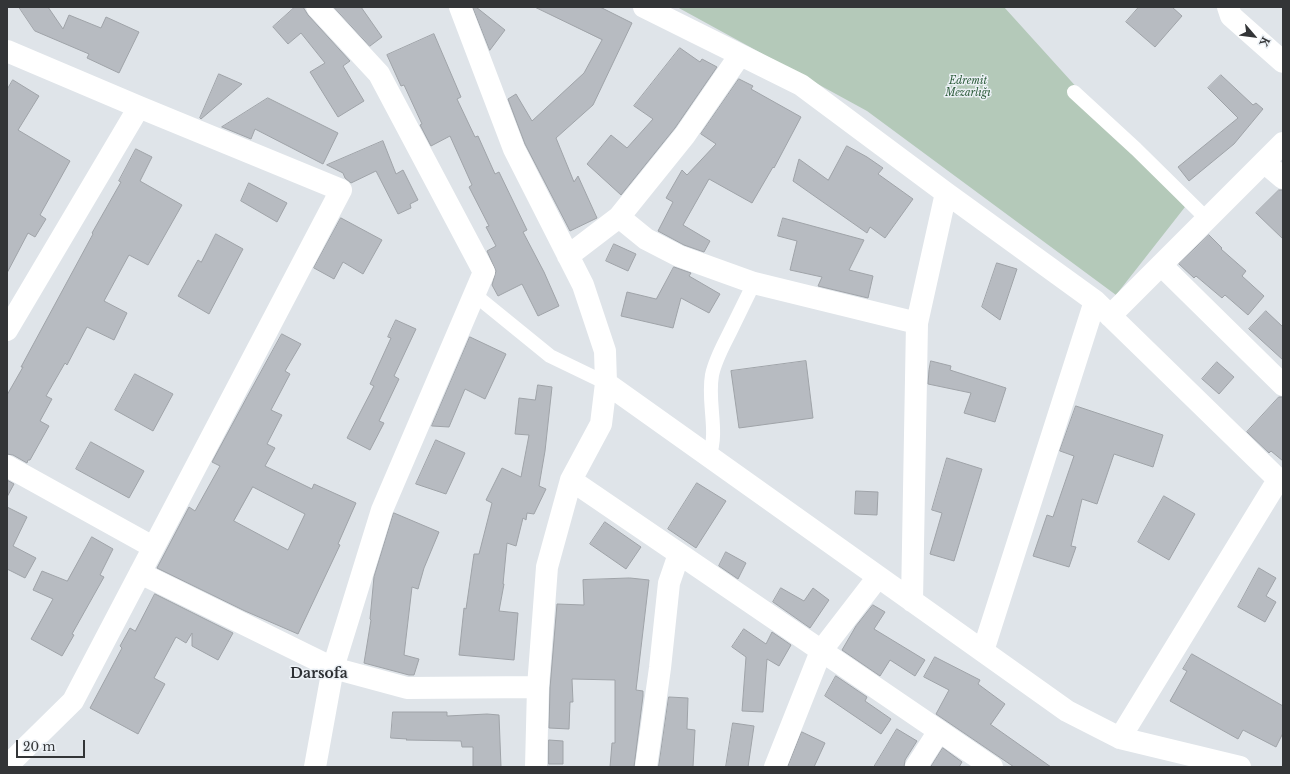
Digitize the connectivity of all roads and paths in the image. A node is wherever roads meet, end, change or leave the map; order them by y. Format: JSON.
{"nodes":[{"id":1,"x":317,"y":7,"type":"edge"},
{"id":2,"x":460,"y":7,"type":"edge"},
{"id":3,"x":644,"y":7,"type":"edge"},
{"id":4,"x":1228,"y":7,"type":"edge"},
{"id":5,"x":7,"y":51,"type":"edge"},
{"id":6,"x":740,"y":55,"type":"junction"},
{"id":7,"x":1283,"y":62,"type":"edge"},
{"id":8,"x":1074,"y":92,"type":"dead end"},
{"id":9,"x":139,"y":107,"type":"junction"},
{"id":10,"x":1283,"y":143,"type":"edge"},
{"id":11,"x":1264,"y":162,"type":"junction"},
{"id":12,"x":1283,"y":178,"type":"edge"},
{"id":13,"x":946,"y":193,"type":"junction"},
{"id":14,"x":618,"y":217,"type":"junction"},
{"id":15,"x":1207,"y":219,"type":"junction"},
{"id":16,"x":568,"y":256,"type":"junction"},
{"id":17,"x":1161,"y":265,"type":"junction"},
{"id":18,"x":754,"y":283,"type":"junction"},
{"id":19,"x":475,"y":295,"type":"junction"},
{"id":20,"x":1103,"y":308,"type":"junction"},
{"id":21,"x":917,"y":323,"type":"junction"},
{"id":22,"x":7,"y":330,"type":"edge"},
{"id":23,"x":606,"y":384,"type":"junction"},
{"id":24,"x":1283,"y":385,"type":"edge"},
{"id":25,"x":710,"y":457,"type":"junction"},
{"id":26,"x":7,"y":466,"type":"edge"},
{"id":27,"x":571,"y":480,"type":"junction"},
{"id":28,"x":1280,"y":482,"type":"edge"},
{"id":29,"x":154,"y":547,"type":"junction"},
{"id":30,"x":679,"y":554,"type":"junction"},
{"id":31,"x":140,"y":573,"type":"junction"},
{"id":32,"x":878,"y":577,"type":"junction"},
{"id":33,"x":912,"y":601,"type":"junction"},
{"id":34,"x":821,"y":651,"type":"junction"},
{"id":35,"x":983,"y":651,"type":"junction"},
{"id":36,"x":333,"y":668,"type":"junction"},
{"id":37,"x":538,"y":687,"type":"junction"},
{"id":38,"x":939,"y":731,"type":"junction"},
{"id":39,"x":1120,"y":738,"type":"junction"},
{"id":40,"x":7,"y":766,"type":"edge"},
{"id":41,"x":315,"y":767,"type":"edge"},
{"id":42,"x":536,"y":767,"type":"edge"},
{"id":43,"x":646,"y":767,"type":"edge"},
{"id":44,"x":775,"y":767,"type":"edge"},
{"id":45,"x":916,"y":767,"type":"edge"},
{"id":46,"x":992,"y":767,"type":"edge"},
{"id":47,"x":1240,"y":767,"type":"edge"}],
"edges":[{"from":1,"to":19,"type":"street"},
{"from":2,"to":16,"type":"street"},
{"from":3,"to":6,"type":"street"},
{"from":4,"to":7,"type":"street"},
{"from":5,"to":9,"type":"street"},
{"from":6,"to":13,"type":"street"},
{"from":6,"to":14,"type":"street"},
{"from":8,"to":15,"type":"lane"},
{"from":9,"to":22,"type":"street"},
{"from":9,"to":29,"type":"street"},
{"from":10,"to":11,"type":"street"},
{"from":11,"to":12,"type":"street"},
{"from":11,"to":15,"type":"street"},
{"from":13,"to":20,"type":"street"},
{"from":13,"to":21,"type":"street"},
{"from":14,"to":16,"type":"street"},
{"from":14,"to":18,"type":"street"},
{"from":15,"to":17,"type":"street"},
{"from":16,"to":23,"type":"street"},
{"from":17,"to":20,"type":"street"},
{"from":17,"to":24,"type":"street"},
{"from":18,"to":21,"type":"street"},
{"from":18,"to":25,"type":"lane"},
{"from":19,"to":23,"type":"lane"},
{"from":19,"to":36,"type":"street"},
{"from":20,"to":28,"type":"street"},
{"from":20,"to":35,"type":"street"},
{"from":21,"to":33,"type":"street"},
{"from":23,"to":25,"type":"street"},
{"from":23,"to":27,"type":"street"},
{"from":25,"to":32,"type":"street"},
{"from":26,"to":29,"type":"street"},
{"from":27,"to":30,"type":"street"},
{"from":27,"to":37,"type":"street"},
{"from":28,"to":39,"type":"street"},
{"from":29,"to":31,"type":"street"},
{"from":30,"to":34,"type":"street"},
{"from":30,"to":43,"type":"street"},
{"from":31,"to":36,"type":"street"},
{"from":31,"to":40,"type":"street"},
{"from":32,"to":33,"type":"street"},
{"from":32,"to":34,"type":"street"},
{"from":33,"to":35,"type":"street"},
{"from":34,"to":38,"type":"street"},
{"from":34,"to":44,"type":"street"},
{"from":35,"to":39,"type":"street"},
{"from":36,"to":37,"type":"street"},
{"from":36,"to":41,"type":"street"},
{"from":37,"to":42,"type":"street"},
{"from":38,"to":45,"type":"street"},
{"from":38,"to":46,"type":"street"},
{"from":39,"to":47,"type":"street"}]}
